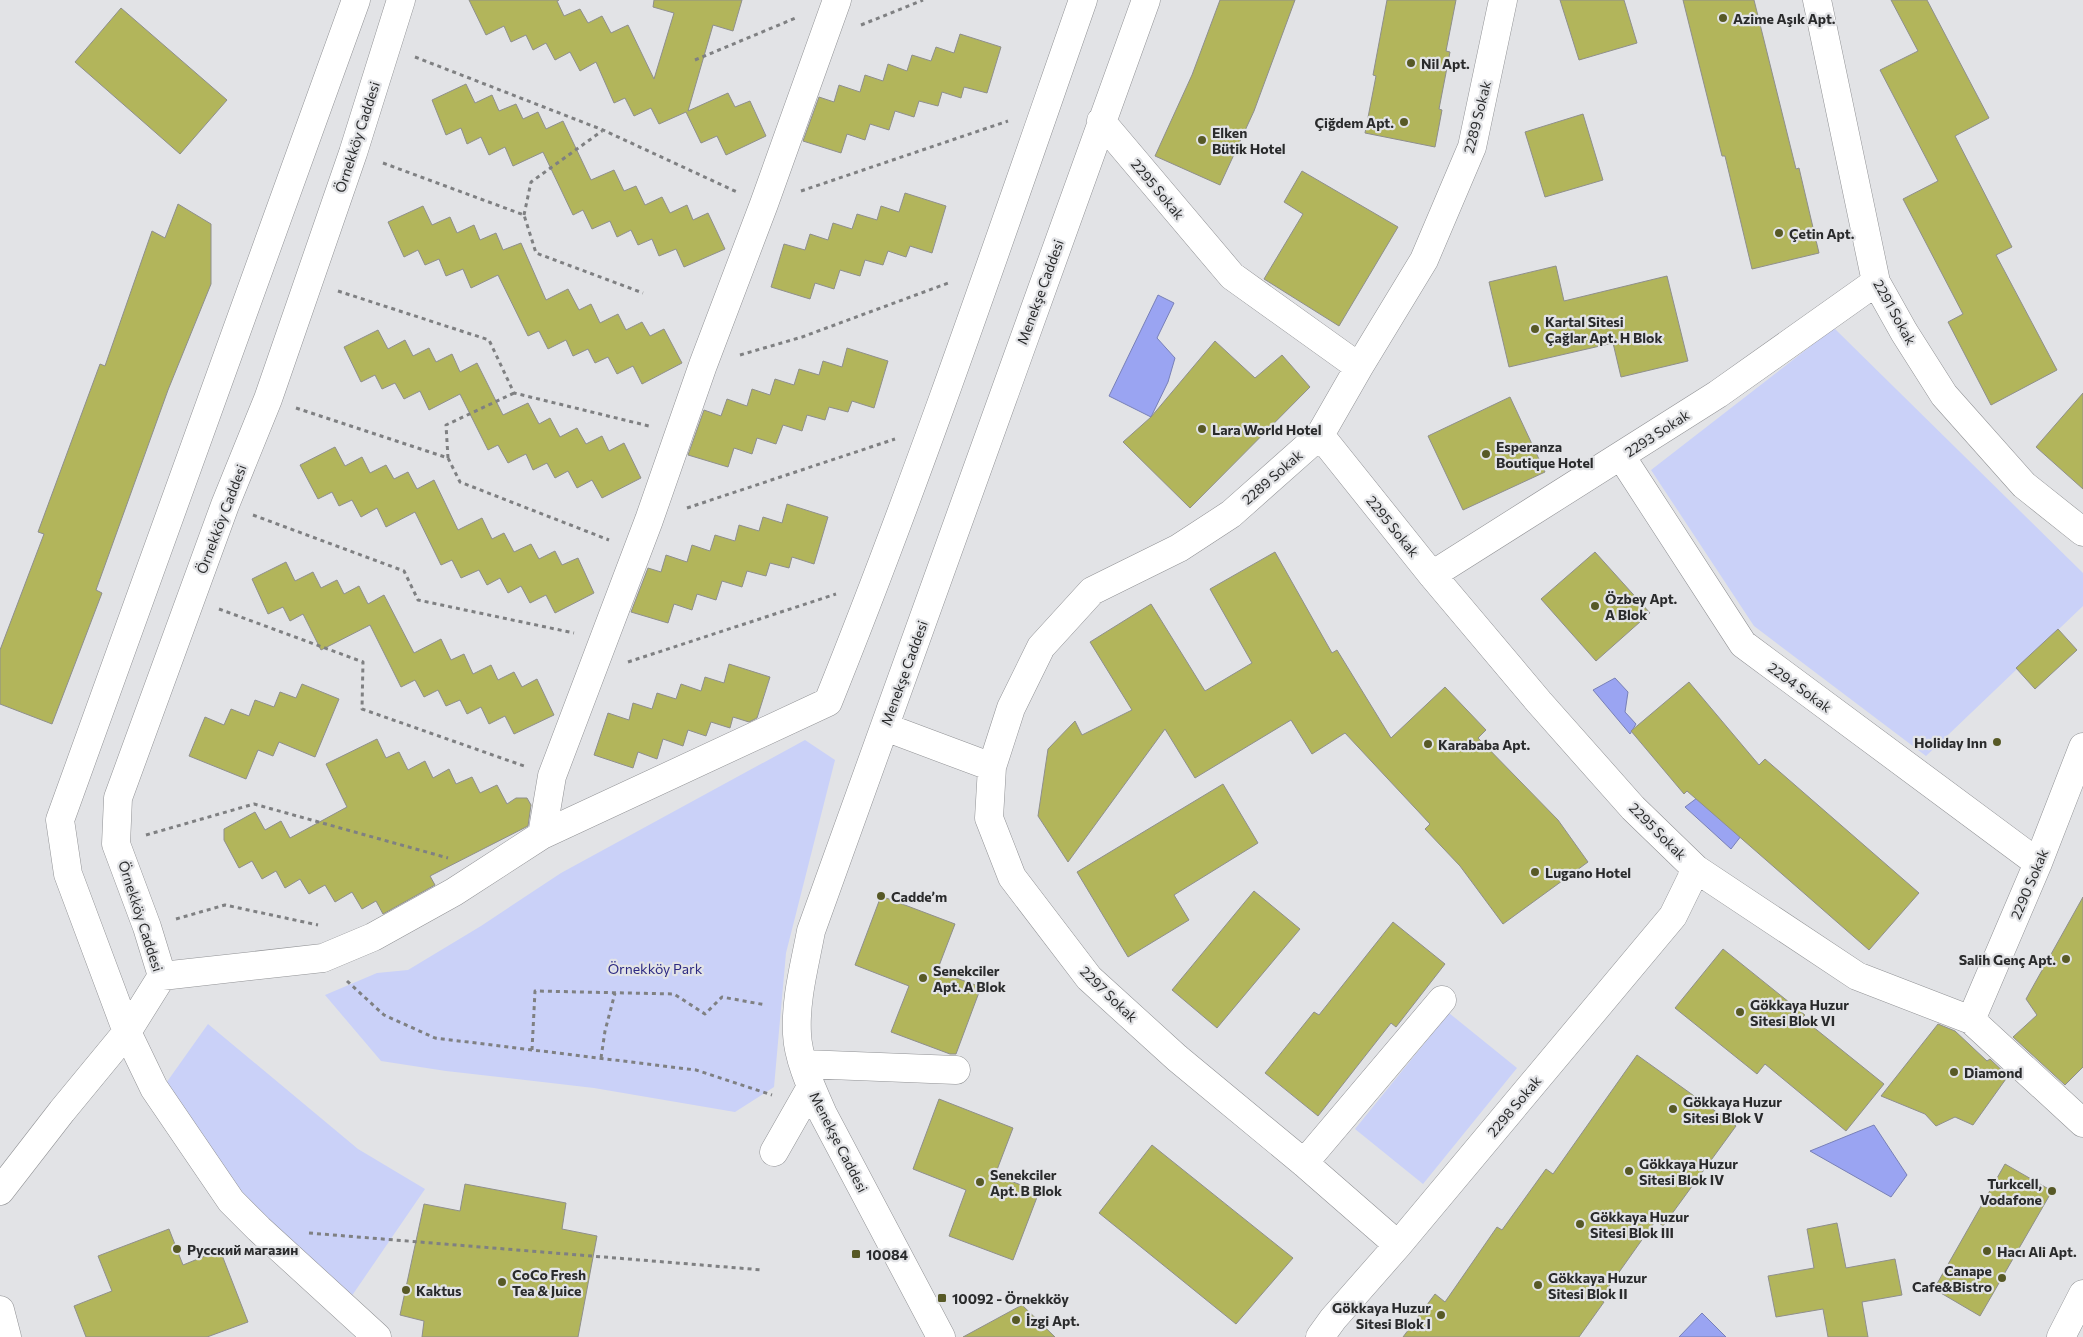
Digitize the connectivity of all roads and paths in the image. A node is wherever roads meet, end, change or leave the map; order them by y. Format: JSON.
{"nodes":[{"id":1,"x":356,"y":0,"type":"edge"},
{"id":2,"x":401,"y":0,"type":"edge"},
{"id":3,"x":837,"y":0,"type":"edge"},
{"id":4,"x":923,"y":0,"type":"edge"},
{"id":5,"x":1083,"y":0,"type":"edge"},
{"id":6,"x":1146,"y":0,"type":"edge"},
{"id":7,"x":1503,"y":0,"type":"edge"},
{"id":8,"x":1817,"y":0,"type":"edge"},
{"id":9,"x":821,"y":41,"type":"junction"},
{"id":10,"x":386,"y":46,"type":"junction"},
{"id":11,"x":695,"y":60,"type":"dead end"},
{"id":12,"x":1046,"y":106,"type":"junction"},
{"id":13,"x":1101,"y":121,"type":"junction"},
{"id":14,"x":602,"y":130,"type":"junction"},
{"id":15,"x":353,"y":152,"type":"junction"},
{"id":16,"x":764,"y":204,"type":"junction"},
{"id":17,"x":524,"y":215,"type":"junction"},
{"id":18,"x":990,"y":268,"type":"junction"},
{"id":19,"x":308,"y":281,"type":"junction"},
{"id":20,"x":1876,"y":282,"type":"junction"},
{"id":21,"x":642,"y":293,"type":"dead end"},
{"id":22,"x":703,"y":365,"type":"junction"},
{"id":23,"x":1359,"y":367,"type":"junction"},
{"id":24,"x":514,"y":393,"type":"junction"},
{"id":25,"x":268,"y":399,"type":"junction"},
{"id":26,"x":934,"y":426,"type":"junction"},
{"id":27,"x":679,"y":433,"type":"junction"},
{"id":28,"x":1320,"y":435,"type":"junction"},
{"id":29,"x":1621,"y":456,"type":"junction"},
{"id":30,"x":448,"y":458,"type":"junction"},
{"id":31,"x":225,"y":505,"type":"junction"},
{"id":32,"x":649,"y":520,"type":"junction"},
{"id":33,"x":2083,"y":532,"type":"edge"},
{"id":34,"x":637,"y":551,"type":"junction"},
{"id":35,"x":1432,"y":575,"type":"junction"},
{"id":36,"x":877,"y":580,"type":"junction"},
{"id":37,"x":190,"y":598,"type":"junction"},
{"id":38,"x":604,"y":639,"type":"junction"},
{"id":39,"x":591,"y":674,"type":"junction"},
{"id":40,"x":885,"y":727,"type":"junction"},
{"id":41,"x":2083,"y":747,"type":"edge"},
{"id":42,"x":992,"y":767,"type":"junction"},
{"id":43,"x":552,"y":776,"type":"junction"},
{"id":44,"x":542,"y":835,"type":"junction"},
{"id":45,"x":116,"y":844,"type":"junction"},
{"id":46,"x":2038,"y":863,"type":"junction"},
{"id":47,"x":490,"y":869,"type":"junction"},
{"id":48,"x":1696,"y":869,"type":"junction"},
{"id":49,"x":147,"y":927,"type":"junction"},
{"id":50,"x":326,"y":927,"type":"dead end"},
{"id":51,"x":323,"y":958,"type":"junction"},
{"id":52,"x":162,"y":976,"type":"junction"},
{"id":53,"x":615,"y":993,"type":"junction"},
{"id":54,"x":1442,"y":1000,"type":"dead end"},
{"id":55,"x":797,"y":1009,"type":"junction"},
{"id":56,"x":1971,"y":1020,"type":"junction"},
{"id":57,"x":127,"y":1032,"type":"junction"},
{"id":58,"x":532,"y":1050,"type":"junction"},
{"id":59,"x":601,"y":1058,"type":"junction"},
{"id":60,"x":956,"y":1070,"type":"dead end"},
{"id":61,"x":806,"y":1086,"type":"junction"},
{"id":62,"x":2083,"y":1122,"type":"edge"},
{"id":63,"x":774,"y":1152,"type":"dead end"},
{"id":64,"x":1304,"y":1163,"type":"junction"},
{"id":65,"x":0,"y":1191,"type":"edge"},
{"id":66,"x":308,"y":1233,"type":"dead end"},
{"id":67,"x":1398,"y":1245,"type":"junction"},
{"id":68,"x":763,"y":1270,"type":"dead end"},
{"id":69,"x":2083,"y":1294,"type":"edge"},
{"id":70,"x":0,"y":1310,"type":"edge"},
{"id":71,"x":7,"y":1337,"type":"edge"},
{"id":72,"x":377,"y":1337,"type":"edge"},
{"id":73,"x":941,"y":1337,"type":"edge"},
{"id":74,"x":1320,"y":1337,"type":"edge"},
{"id":75,"x":2060,"y":1337,"type":"edge"}],
"edges":[{"from":1,"to":57,"type":"street"},
{"from":2,"to":10,"type":"street","name":"Örnekköy Caddesi"},
{"from":3,"to":9,"type":"street"},
{"from":3,"to":11,"type":"path"},
{"from":4,"to":9,"type":"path"},
{"from":5,"to":12,"type":"street"},
{"from":6,"to":13,"type":"street","name":"Menekşe Caddesi"},
{"from":7,"to":23,"type":"street","name":"2289 Sokak"},
{"from":8,"to":20,"type":"street","name":"2291 Sokak"},
{"from":9,"to":16,"type":"street"},
{"from":10,"to":14,"type":"path"},
{"from":10,"to":15,"type":"street","name":"Örnekköy Caddesi"},
{"from":12,"to":16,"type":"path"},
{"from":12,"to":18,"type":"street"},
{"from":13,"to":23,"type":"street","name":"2295 Sokak"},
{"from":13,"to":40,"type":"street","name":"Menekşe Caddesi"},
{"from":14,"to":16,"type":"path"},
{"from":14,"to":17,"type":"path"},
{"from":15,"to":17,"type":"path"},
{"from":15,"to":19,"type":"street","name":"Örnekköy Caddesi"},
{"from":16,"to":22,"type":"street"},
{"from":17,"to":21,"type":"path"},
{"from":18,"to":22,"type":"path"},
{"from":18,"to":26,"type":"street"},
{"from":19,"to":24,"type":"path"},
{"from":19,"to":25,"type":"street","name":"Örnekköy Caddesi"},
{"from":20,"to":29,"type":"street","name":"2293 Sokak"},
{"from":20,"to":33,"type":"street","name":"2291 Sokak"},
{"from":22,"to":27,"type":"street"},
{"from":23,"to":28,"type":"street","name":"2289 Sokak"},
{"from":24,"to":27,"type":"path"},
{"from":24,"to":30,"type":"path"},
{"from":25,"to":30,"type":"path"},
{"from":25,"to":31,"type":"street","name":"Örnekköy Caddesi"},
{"from":26,"to":32,"type":"path"},
{"from":26,"to":36,"type":"street"},
{"from":27,"to":32,"type":"street"},
{"from":28,"to":35,"type":"street","name":"2295 Sokak"},
{"from":28,"to":42,"type":"street","name":"2289 Sokak"},
{"from":29,"to":35,"type":"street","name":"2293 Sokak"},
{"from":29,"to":46,"type":"street","name":"2294 Sokak"},
{"from":30,"to":34,"type":"path"},
{"from":31,"to":37,"type":"street","name":"Örnekköy Caddesi"},
{"from":31,"to":38,"type":"path"},
{"from":32,"to":34,"type":"street"},
{"from":34,"to":38,"type":"street"},
{"from":35,"to":48,"type":"street","name":"2295 Sokak"},
{"from":36,"to":39,"type":"path"},
{"from":36,"to":44,"type":"street"},
{"from":37,"to":43,"type":"path"},
{"from":37,"to":45,"type":"street","name":"Örnekköy Caddesi"},
{"from":38,"to":39,"type":"street"},
{"from":39,"to":43,"type":"street"},
{"from":40,"to":42,"type":"street"},
{"from":40,"to":55,"type":"street","name":"Menekşe Caddesi"},
{"from":41,"to":46,"type":"street","name":"2290 Sokak"},
{"from":42,"to":64,"type":"street","name":"2297 Sokak"},
{"from":43,"to":44,"type":"street"},
{"from":44,"to":47,"type":"street"},
{"from":45,"to":47,"type":"path"},
{"from":45,"to":49,"type":"street","name":"Örnekköy Caddesi"},
{"from":46,"to":56,"type":"street","name":"2290 Sokak"},
{"from":47,"to":51,"type":"street"},
{"from":48,"to":56,"type":"street","name":"2295 Sokak"},
{"from":48,"to":67,"type":"street","name":"2298 Sokak"},
{"from":49,"to":50,"type":"path"},
{"from":49,"to":52,"type":"street","name":"Örnekköy Caddesi"},
{"from":51,"to":52,"type":"street"},
{"from":51,"to":58,"type":"path"},
{"from":52,"to":57,"type":"street","name":"Örnekköy Caddesi"},
{"from":53,"to":55,"type":"path"},
{"from":53,"to":58,"type":"path"},
{"from":53,"to":59,"type":"path"},
{"from":54,"to":64,"type":"street"},
{"from":55,"to":61,"type":"street","name":"Menekşe Caddesi"},
{"from":56,"to":62,"type":"street","name":"2295 Sokak"},
{"from":57,"to":65,"type":"street","name":"Örnekköy Caddesi"},
{"from":57,"to":72,"type":"street"},
{"from":58,"to":59,"type":"path"},
{"from":59,"to":61,"type":"path"},
{"from":60,"to":61,"type":"street"},
{"from":61,"to":63,"type":"street"},
{"from":61,"to":73,"type":"street","name":"Menekşe Caddesi"},
{"from":64,"to":67,"type":"street","name":"2297 Sokak"},
{"from":66,"to":68,"type":"path"},
{"from":67,"to":74,"type":"street","name":"2298 Sokak"},
{"from":69,"to":75,"type":"street"},
{"from":70,"to":71,"type":"street"}]}
